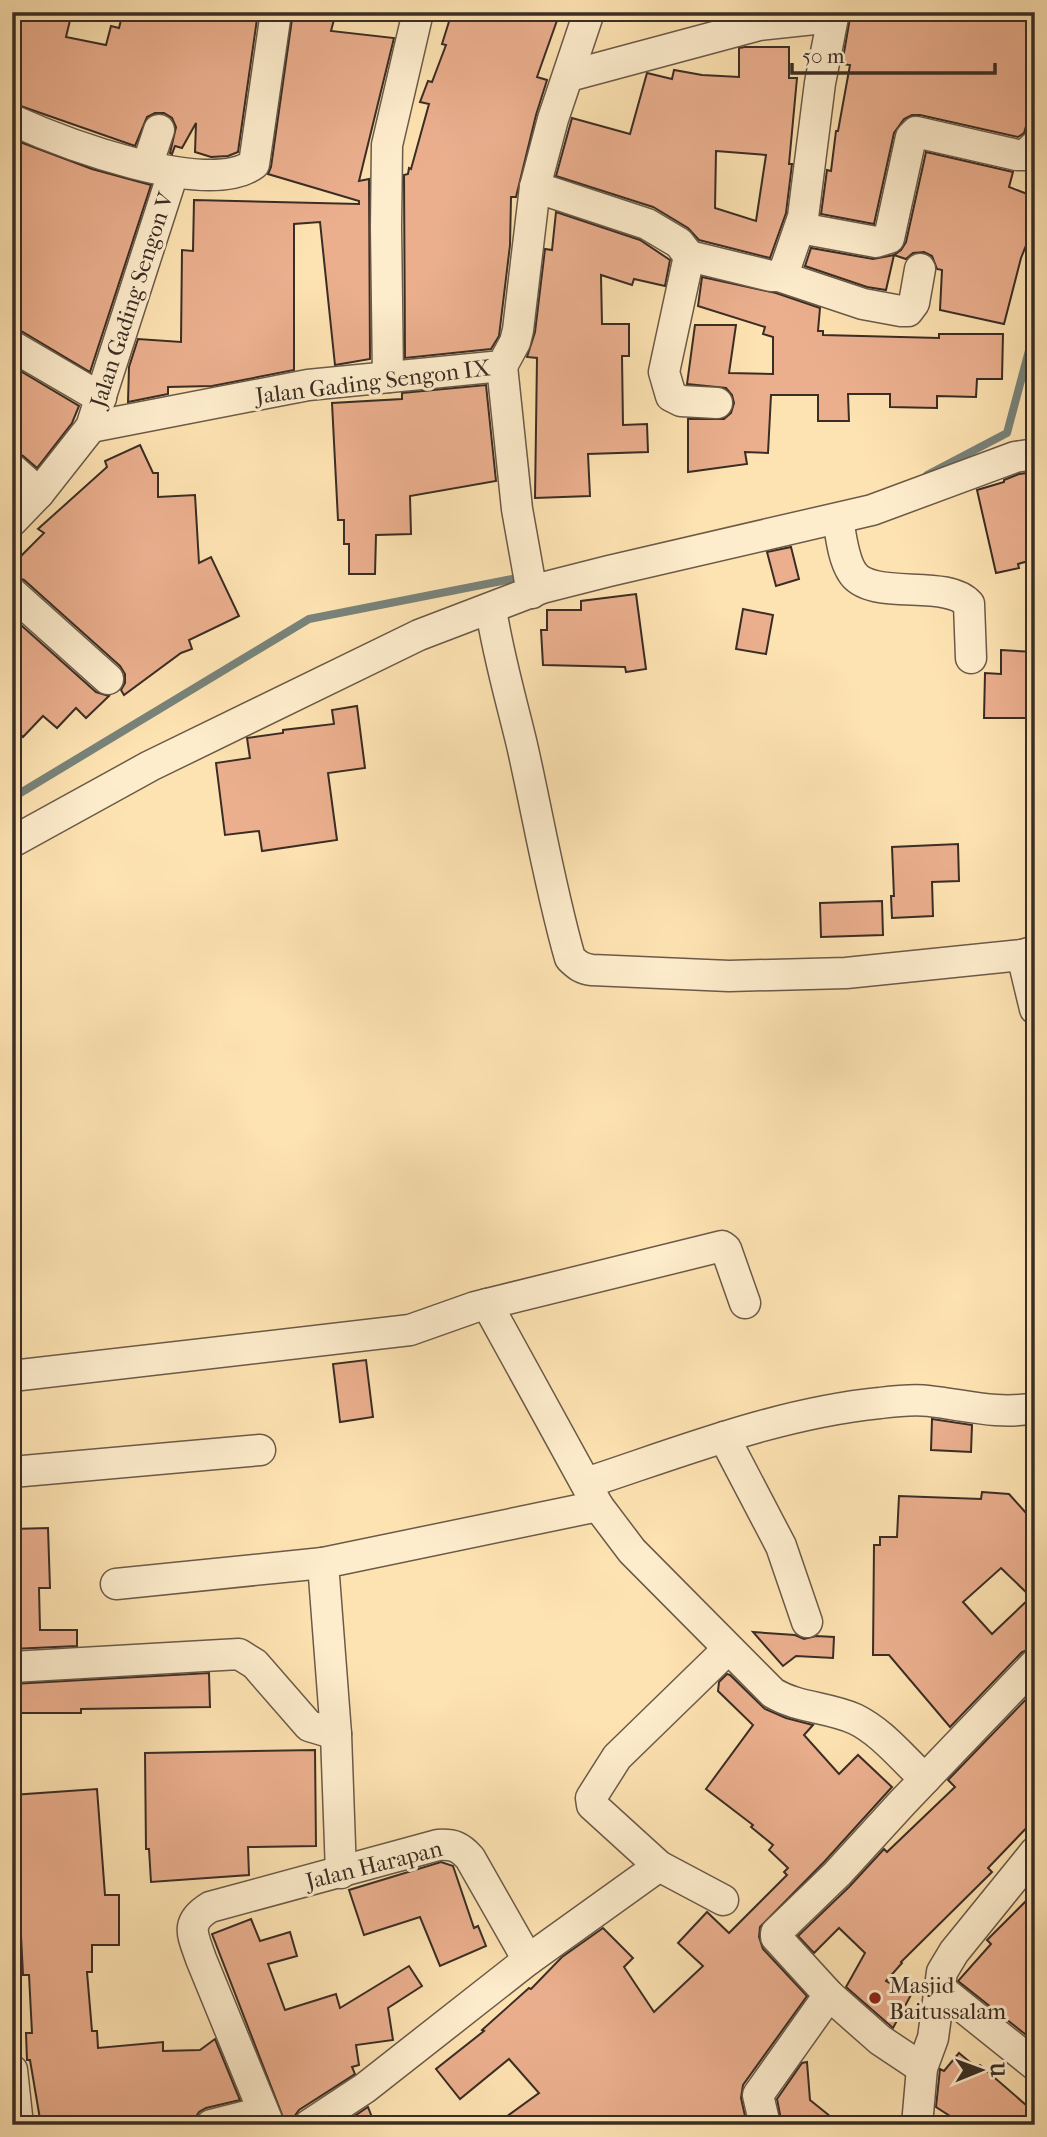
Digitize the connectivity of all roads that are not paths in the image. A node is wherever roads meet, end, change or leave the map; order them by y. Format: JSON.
{"nodes":[{"id":1,"x":276,"y":12,"type":"edge"},
{"id":2,"x":418,"y":12,"type":"edge"},
{"id":3,"x":589,"y":12,"type":"edge"},
{"id":4,"x":833,"y":15,"type":"edge"},
{"id":5,"x":569,"y":76,"type":"junction"},
{"id":6,"x":12,"y":120,"type":"edge"},
{"id":7,"x":159,"y":130,"type":"dead end"},
{"id":8,"x":1035,"y":146,"type":"edge"},
{"id":9,"x":160,"y":170,"type":"junction"},
{"id":10,"x":535,"y":187,"type":"junction"},
{"id":11,"x":800,"y":228,"type":"junction"},
{"id":12,"x":690,"y":256,"type":"junction"},
{"id":13,"x":920,"y":269,"type":"dead end"},
{"id":14,"x":779,"y":276,"type":"junction"},
{"id":15,"x":12,"y":346,"type":"edge"},
{"id":16,"x":502,"y":366,"type":"junction"},
{"id":17,"x":388,"y":377,"type":"junction"},
{"id":18,"x":101,"y":398,"type":"junction"},
{"id":19,"x":717,"y":403,"type":"dead end"},
{"id":20,"x":91,"y":428,"type":"junction"},
{"id":21,"x":1035,"y":454,"type":"edge"},
{"id":22,"x":12,"y":469,"type":"edge"},
{"id":23,"x":39,"y":493,"type":"junction"},
{"id":24,"x":838,"y":519,"type":"junction"},
{"id":25,"x":12,"y":521,"type":"edge"},
{"id":26,"x":530,"y":587,"type":"junction"},
{"id":27,"x":12,"y":593,"type":"edge"},
{"id":28,"x":491,"y":609,"type":"junction"},
{"id":29,"x":971,"y":658,"type":"dead end"},
{"id":30,"x":108,"y":679,"type":"dead end"},
{"id":31,"x":12,"y":842,"type":"edge"},
{"id":32,"x":1028,"y":953,"type":"edge"},
{"id":33,"x":1035,"y":1009,"type":"edge"},
{"id":34,"x":745,"y":1303,"type":"dead end"},
{"id":35,"x":487,"y":1304,"type":"junction"},
{"id":36,"x":12,"y":1376,"type":"edge"},
{"id":37,"x":1035,"y":1408,"type":"edge"},
{"id":38,"x":724,"y":1437,"type":"junction"},
{"id":39,"x":260,"y":1450,"type":"dead end"},
{"id":40,"x":12,"y":1472,"type":"edge"},
{"id":41,"x":592,"y":1494,"type":"junction"},
{"id":42,"x":323,"y":1563,"type":"junction"},
{"id":43,"x":116,"y":1584,"type":"dead end"},
{"id":44,"x":807,"y":1622,"type":"dead end"},
{"id":45,"x":727,"y":1650,"type":"junction"},
{"id":46,"x":1035,"y":1664,"type":"edge"},
{"id":47,"x":12,"y":1667,"type":"edge"},
{"id":48,"x":336,"y":1734,"type":"junction"},
{"id":49,"x":925,"y":1779,"type":"junction"},
{"id":50,"x":1035,"y":1852,"type":"edge"},
{"id":51,"x":659,"y":1866,"type":"junction"},
{"id":52,"x":341,"y":1873,"type":"junction"},
{"id":53,"x":723,"y":1900,"type":"dead end"},
{"id":54,"x":528,"y":1960,"type":"junction"},
{"id":55,"x":939,"y":1989,"type":"junction"},
{"id":56,"x":829,"y":1995,"type":"junction"},
{"id":57,"x":1035,"y":2065,"type":"edge"},
{"id":58,"x":922,"y":2068,"type":"junction"},
{"id":59,"x":12,"y":2070,"type":"edge"},
{"id":60,"x":266,"y":2118,"type":"edge"},
{"id":61,"x":18,"y":2125,"type":"edge"},
{"id":62,"x":211,"y":2125,"type":"edge"},
{"id":63,"x":309,"y":2125,"type":"edge"},
{"id":64,"x":765,"y":2125,"type":"edge"},
{"id":65,"x":917,"y":2125,"type":"edge"}],
"edges":[{"from":1,"to":9,"type":"street","name":"Jalan Gading Sengon V"},
{"from":2,"to":17,"type":"street"},
{"from":3,"to":5,"type":"street","name":"Jalan Gading Sengon IX"},
{"from":4,"to":5,"type":"street"},
{"from":4,"to":11,"type":"street"},
{"from":5,"to":10,"type":"street","name":"Jalan Gading Sengon IX"},
{"from":6,"to":9,"type":"street","name":"Jalan Gading Sengon V"},
{"from":7,"to":9,"type":"street"},
{"from":8,"to":11,"type":"street"},
{"from":9,"to":18,"type":"street","name":"Jalan Gading Sengon V"},
{"from":10,"to":12,"type":"street"},
{"from":10,"to":16,"type":"street","name":"Jalan Gading Sengon IX"},
{"from":11,"to":14,"type":"street"},
{"from":12,"to":14,"type":"street"},
{"from":12,"to":19,"type":"street"},
{"from":13,"to":14,"type":"street"},
{"from":15,"to":18,"type":"street"},
{"from":16,"to":17,"type":"street","name":"Jalan Gading Sengon IX"},
{"from":16,"to":26,"type":"street"},
{"from":17,"to":20,"type":"street","name":"Jalan Gading Sengon IX"},
{"from":18,"to":20,"type":"street","name":"Jalan Gading Sengon V"},
{"from":20,"to":23,"type":"street"},
{"from":21,"to":24,"type":"street"},
{"from":22,"to":23,"type":"street"},
{"from":23,"to":25,"type":"street"},
{"from":24,"to":26,"type":"street"},
{"from":24,"to":29,"type":"street"},
{"from":26,"to":28,"type":"street"},
{"from":27,"to":30,"type":"street"},
{"from":28,"to":31,"type":"street"},
{"from":28,"to":32,"type":"street"},
{"from":32,"to":33,"type":"street"},
{"from":34,"to":35,"type":"street"},
{"from":35,"to":36,"type":"street"},
{"from":35,"to":41,"type":"street"},
{"from":37,"to":38,"type":"street"},
{"from":38,"to":41,"type":"street"},
{"from":38,"to":44,"type":"street"},
{"from":39,"to":40,"type":"street"},
{"from":41,"to":42,"type":"street"},
{"from":41,"to":45,"type":"street"},
{"from":42,"to":43,"type":"street"},
{"from":42,"to":48,"type":"street"},
{"from":45,"to":49,"type":"street"},
{"from":45,"to":51,"type":"street"},
{"from":46,"to":49,"type":"street"},
{"from":47,"to":48,"type":"street"},
{"from":48,"to":52,"type":"street"},
{"from":49,"to":56,"type":"street"},
{"from":50,"to":55,"type":"street"},
{"from":51,"to":53,"type":"street"},
{"from":51,"to":54,"type":"street"},
{"from":52,"to":54,"type":"street","name":"Jalan Harapan"},
{"from":52,"to":60,"type":"street","name":"Jalan Harapan"},
{"from":54,"to":63,"type":"street"},
{"from":55,"to":57,"type":"street"},
{"from":55,"to":58,"type":"street"},
{"from":56,"to":58,"type":"street"},
{"from":56,"to":64,"type":"street"},
{"from":58,"to":65,"type":"street"},
{"from":59,"to":61,"type":"street"},
{"from":60,"to":62,"type":"street"}]}
